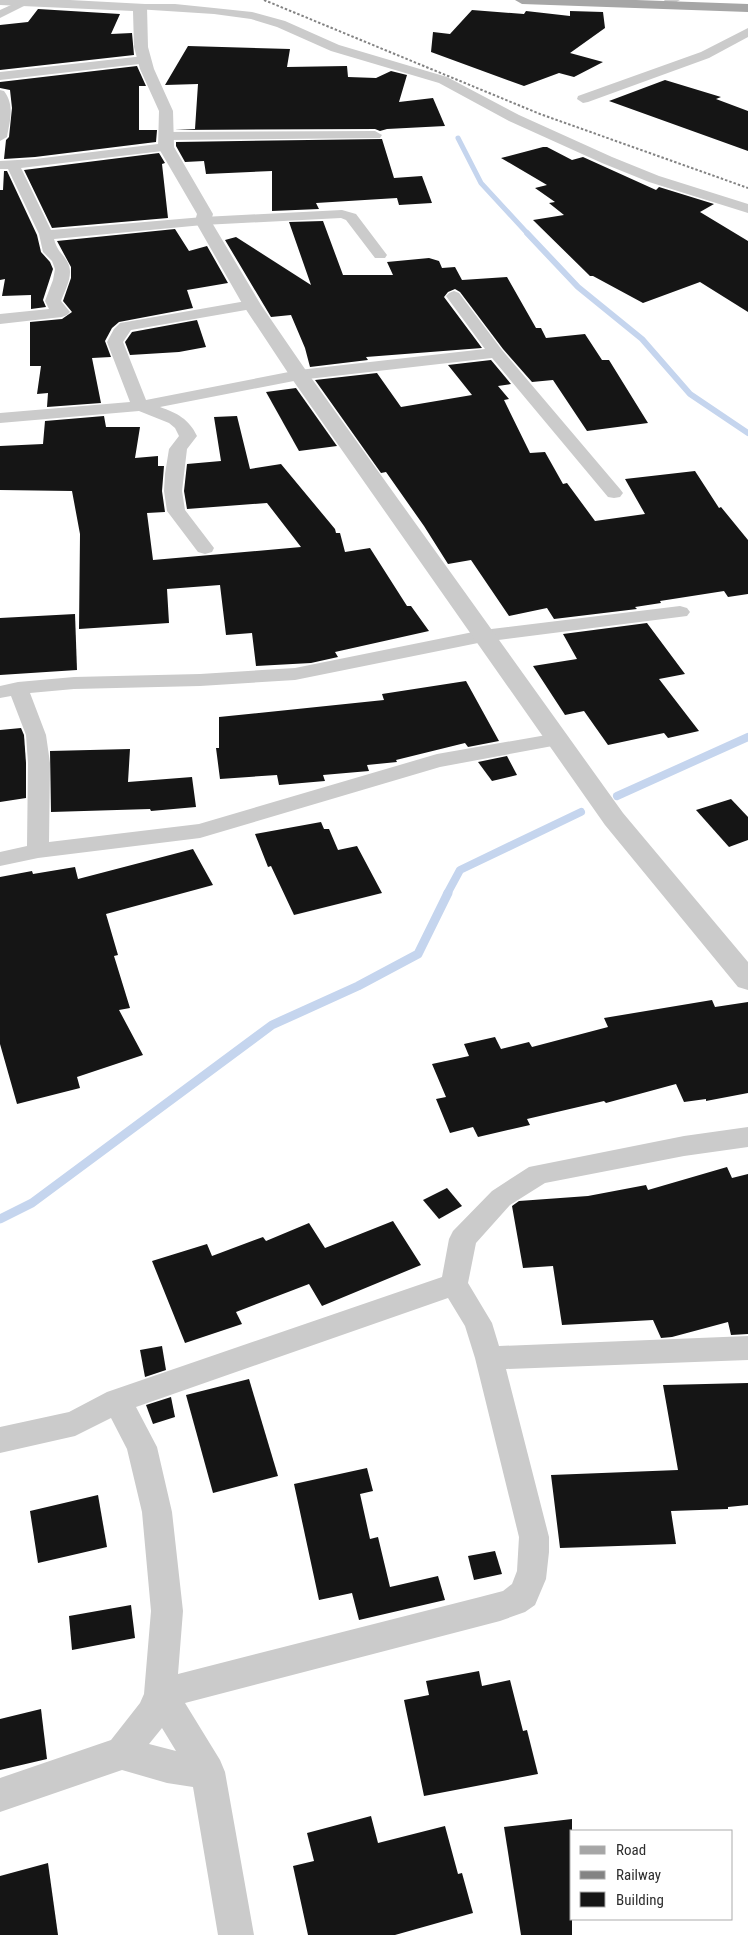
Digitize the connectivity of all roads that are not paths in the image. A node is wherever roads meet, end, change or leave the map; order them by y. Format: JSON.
{"nodes":[{"id":1,"x":522,"y":0,"type":"edge"},
{"id":2,"x":663,"y":0,"type":"edge"},
{"id":3,"x":672,"y":0,"type":"edge"},
{"id":4,"x":0,"y":1,"type":"edge"},
{"id":5,"x":748,"y":2,"type":"edge"},
{"id":6,"x":24,"y":3,"type":"junction"},
{"id":7,"x":140,"y":7,"type":"junction"},
{"id":8,"x":748,"y":8,"type":"edge"},
{"id":9,"x":0,"y":14,"type":"edge"},
{"id":10,"x":745,"y":37,"type":"edge"},
{"id":11,"x":144,"y":60,"type":"junction"},
{"id":12,"x":0,"y":76,"type":"edge"},
{"id":13,"x":0,"y":94,"type":"edge"},
{"id":14,"x":583,"y":98,"type":"dead end"},
{"id":15,"x":375,"y":135,"type":"dead end"},
{"id":16,"x":0,"y":137,"type":"edge"},
{"id":17,"x":166,"y":141,"type":"junction"},
{"id":18,"x":6,"y":164,"type":"edge"},
{"id":19,"x":748,"y":209,"type":"edge"},
{"id":20,"x":203,"y":221,"type":"junction"},
{"id":21,"x":46,"y":234,"type":"junction"},
{"id":22,"x":380,"y":255,"type":"dead end"},
{"id":23,"x":454,"y":296,"type":"dead end"},
{"id":24,"x":252,"y":305,"type":"junction"},
{"id":25,"x":0,"y":319,"type":"edge"},
{"id":26,"x":496,"y":353,"type":"junction"},
{"id":27,"x":299,"y":375,"type":"junction"},
{"id":28,"x":140,"y":406,"type":"junction"},
{"id":29,"x":0,"y":418,"type":"edge"},
{"id":30,"x":614,"y":493,"type":"dead end"},
{"id":31,"x":205,"y":548,"type":"dead end"},
{"id":32,"x":680,"y":612,"type":"dead end"},
{"id":33,"x":483,"y":636,"type":"junction"},
{"id":34,"x":9,"y":690,"type":"edge"},
{"id":35,"x":558,"y":739,"type":"junction"},
{"id":36,"x":38,"y":851,"type":"junction"},
{"id":37,"x":0,"y":859,"type":"edge"},
{"id":38,"x":748,"y":980,"type":"edge"},
{"id":39,"x":748,"y":1137,"type":"edge"},
{"id":40,"x":454,"y":1284,"type":"junction"},
{"id":41,"x":748,"y":1348,"type":"edge"},
{"id":42,"x":489,"y":1358,"type":"junction"},
{"id":43,"x":117,"y":1401,"type":"junction"},
{"id":44,"x":0,"y":1440,"type":"edge"},
{"id":45,"x":160,"y":1694,"type":"junction"},
{"id":46,"x":122,"y":1753,"type":"junction"},
{"id":47,"x":208,"y":1772,"type":"junction"},
{"id":48,"x":0,"y":1795,"type":"edge"},
{"id":49,"x":236,"y":1935,"type":"edge"}],
"edges":[{"from":1,"to":8,"type":"main road"},
{"from":2,"to":3,"type":"main road"},
{"from":3,"to":5,"type":"main road"},
{"from":4,"to":6,"type":"street"},
{"from":6,"to":7,"type":"street"},
{"from":6,"to":9,"type":"street"},
{"from":7,"to":11,"type":"street"},
{"from":7,"to":19,"type":"street"},
{"from":10,"to":14,"type":"street"},
{"from":11,"to":12,"type":"street"},
{"from":11,"to":17,"type":"street"},
{"from":13,"to":16,"type":"street"},
{"from":15,"to":17,"type":"street"},
{"from":17,"to":18,"type":"street"},
{"from":17,"to":20,"type":"street"},
{"from":18,"to":21,"type":"street"},
{"from":20,"to":21,"type":"street"},
{"from":20,"to":22,"type":"street"},
{"from":20,"to":24,"type":"street"},
{"from":21,"to":25,"type":"street"},
{"from":23,"to":26,"type":"street"},
{"from":24,"to":27,"type":"street"},
{"from":24,"to":28,"type":"street"},
{"from":26,"to":27,"type":"street"},
{"from":26,"to":30,"type":"street"},
{"from":27,"to":28,"type":"street"},
{"from":27,"to":33,"type":"street"},
{"from":28,"to":29,"type":"street"},
{"from":28,"to":31,"type":"street"},
{"from":32,"to":33,"type":"street"},
{"from":33,"to":34,"type":"street"},
{"from":33,"to":35,"type":"street"},
{"from":34,"to":36,"type":"street"},
{"from":35,"to":36,"type":"street"},
{"from":35,"to":38,"type":"street"},
{"from":36,"to":37,"type":"street"},
{"from":39,"to":40,"type":"street"},
{"from":40,"to":42,"type":"street"},
{"from":40,"to":43,"type":"street"},
{"from":41,"to":42,"type":"street"},
{"from":42,"to":45,"type":"street"},
{"from":43,"to":44,"type":"street"},
{"from":43,"to":45,"type":"street"},
{"from":45,"to":46,"type":"street"},
{"from":45,"to":47,"type":"street"},
{"from":46,"to":47,"type":"street"},
{"from":46,"to":48,"type":"street"},
{"from":47,"to":49,"type":"street"}]}
